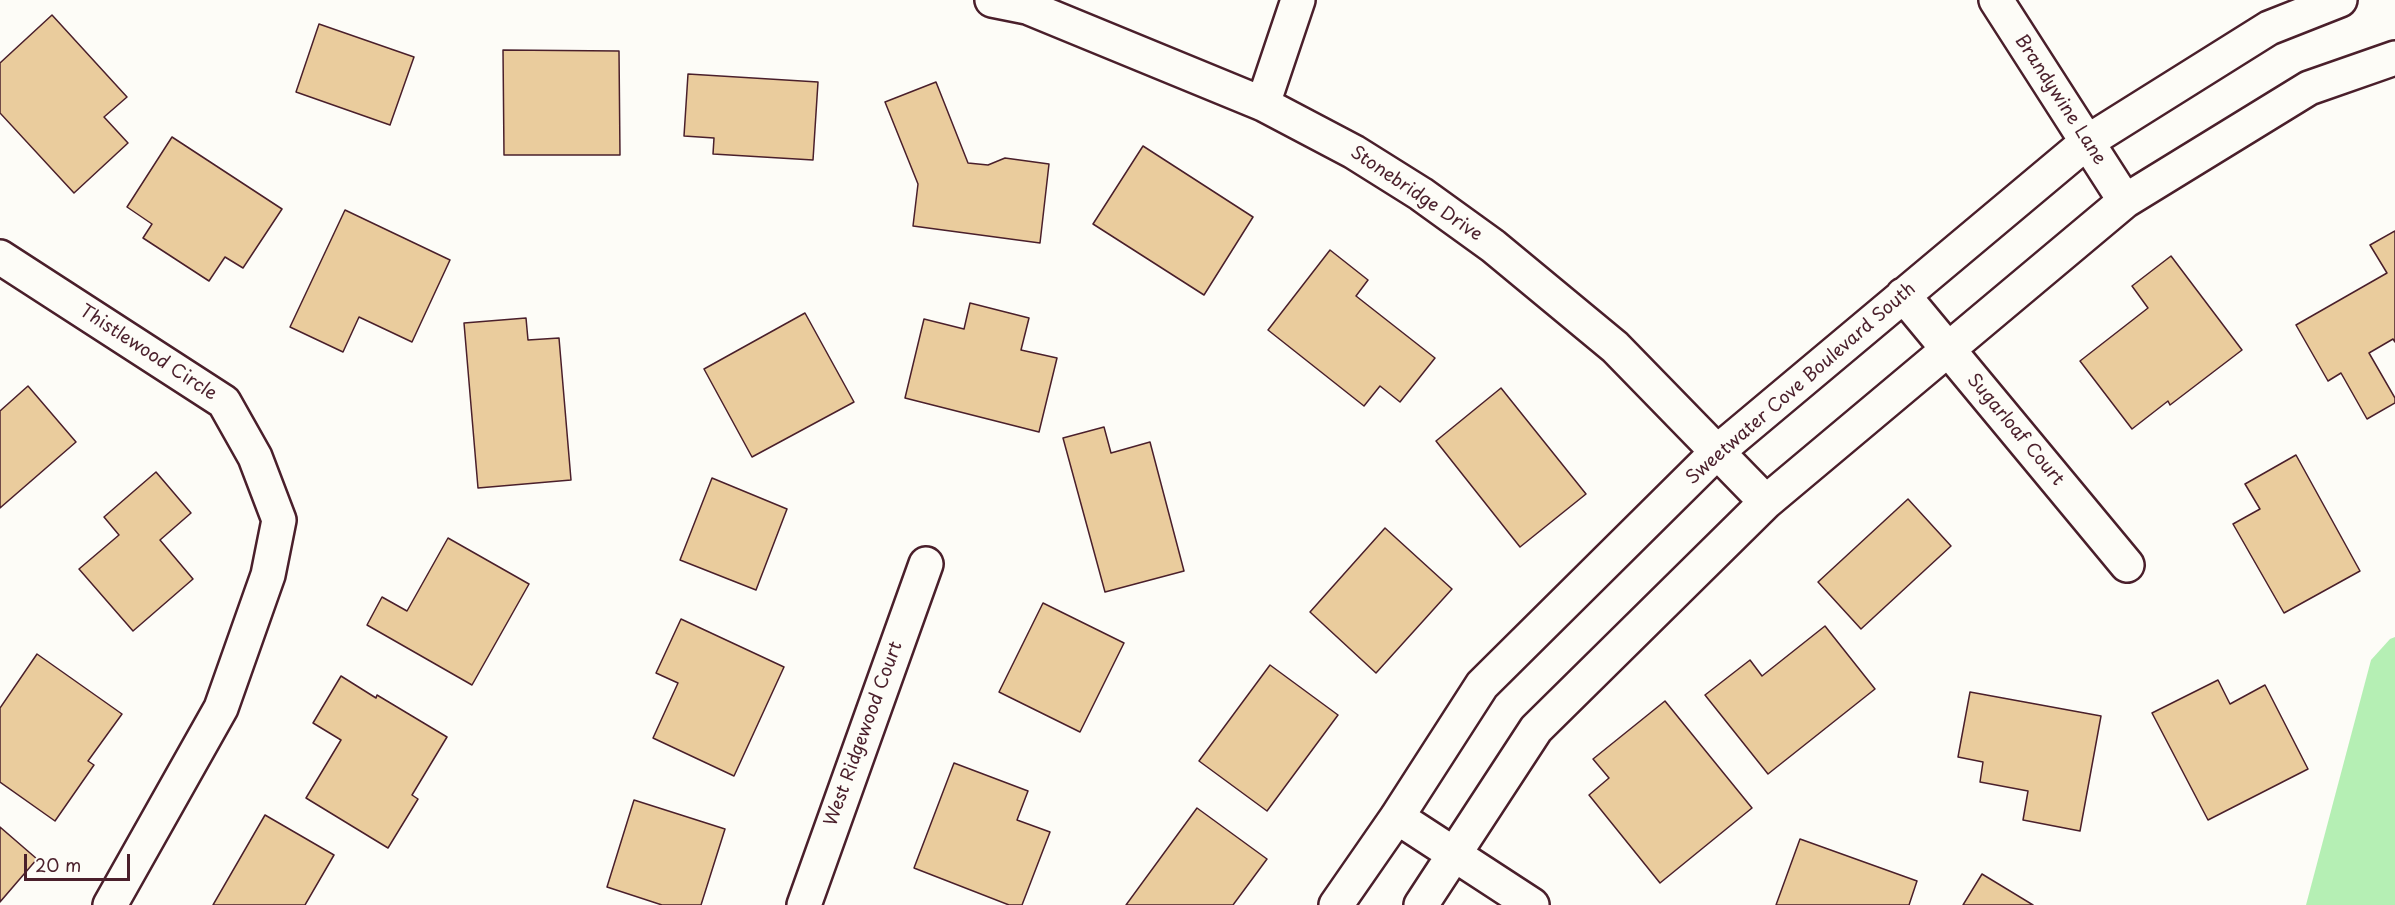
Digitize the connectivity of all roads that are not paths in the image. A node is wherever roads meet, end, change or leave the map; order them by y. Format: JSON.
{"nodes":[{"id":1,"x":992,"y":0,"type":"edge"},
{"id":2,"x":1298,"y":0,"type":"edge"},
{"id":3,"x":1996,"y":0,"type":"edge"},
{"id":4,"x":2340,"y":0,"type":"edge"},
{"id":5,"x":2395,"y":58,"type":"edge"},
{"id":6,"x":1263,"y":104,"type":"junction"},
{"id":7,"x":2087,"y":142,"type":"junction"},
{"id":8,"x":2125,"y":201,"type":"junction"},
{"id":9,"x":0,"y":257,"type":"edge"},
{"id":10,"x":1903,"y":295,"type":"junction"},
{"id":11,"x":1948,"y":348,"type":"junction"},
{"id":12,"x":1717,"y":452,"type":"junction"},
{"id":13,"x":1766,"y":502,"type":"junction"},
{"id":14,"x":926,"y":564,"type":"dead end"},
{"id":15,"x":2127,"y":565,"type":"dead end"},
{"id":16,"x":1397,"y":817,"type":"junction"},
{"id":17,"x":1455,"y":856,"type":"junction"},
{"id":18,"x":110,"y":905,"type":"edge"},
{"id":19,"x":804,"y":905,"type":"edge"},
{"id":20,"x":1336,"y":905,"type":"edge"},
{"id":21,"x":1421,"y":905,"type":"edge"},
{"id":22,"x":1532,"y":905,"type":"edge"}],
"edges":[{"from":1,"to":6,"type":"street","name":"Stonebridge Drive"},
{"from":2,"to":6,"type":"street"},
{"from":3,"to":7,"type":"street","name":"Brandywine Lane"},
{"from":4,"to":7,"type":"street","name":"Sweetwater Cove Boulevard South"},
{"from":5,"to":8,"type":"street"},
{"from":6,"to":12,"type":"street","name":"Stonebridge Drive"},
{"from":7,"to":8,"type":"street","name":"Brandywine Lane"},
{"from":7,"to":10,"type":"street","name":"Sweetwater Cove Boulevard South"},
{"from":8,"to":11,"type":"street"},
{"from":9,"to":18,"type":"street","name":"Thistlewood Circle"},
{"from":10,"to":11,"type":"street","name":"Sugarloaf Court"},
{"from":10,"to":12,"type":"street","name":"Sweetwater Cove Boulevard South"},
{"from":11,"to":13,"type":"street"},
{"from":11,"to":15,"type":"street","name":"Sugarloaf Court"},
{"from":12,"to":13,"type":"street","name":"Stonebridge Drive"},
{"from":12,"to":16,"type":"street","name":"Sweetwater Cove Boulevard South"},
{"from":13,"to":17,"type":"street"},
{"from":14,"to":19,"type":"street","name":"West Ridgewood Court"},
{"from":16,"to":17,"type":"street"},
{"from":16,"to":20,"type":"street","name":"Sweetwater Cove Boulevard South"},
{"from":17,"to":21,"type":"street"},
{"from":17,"to":22,"type":"street"}]}
